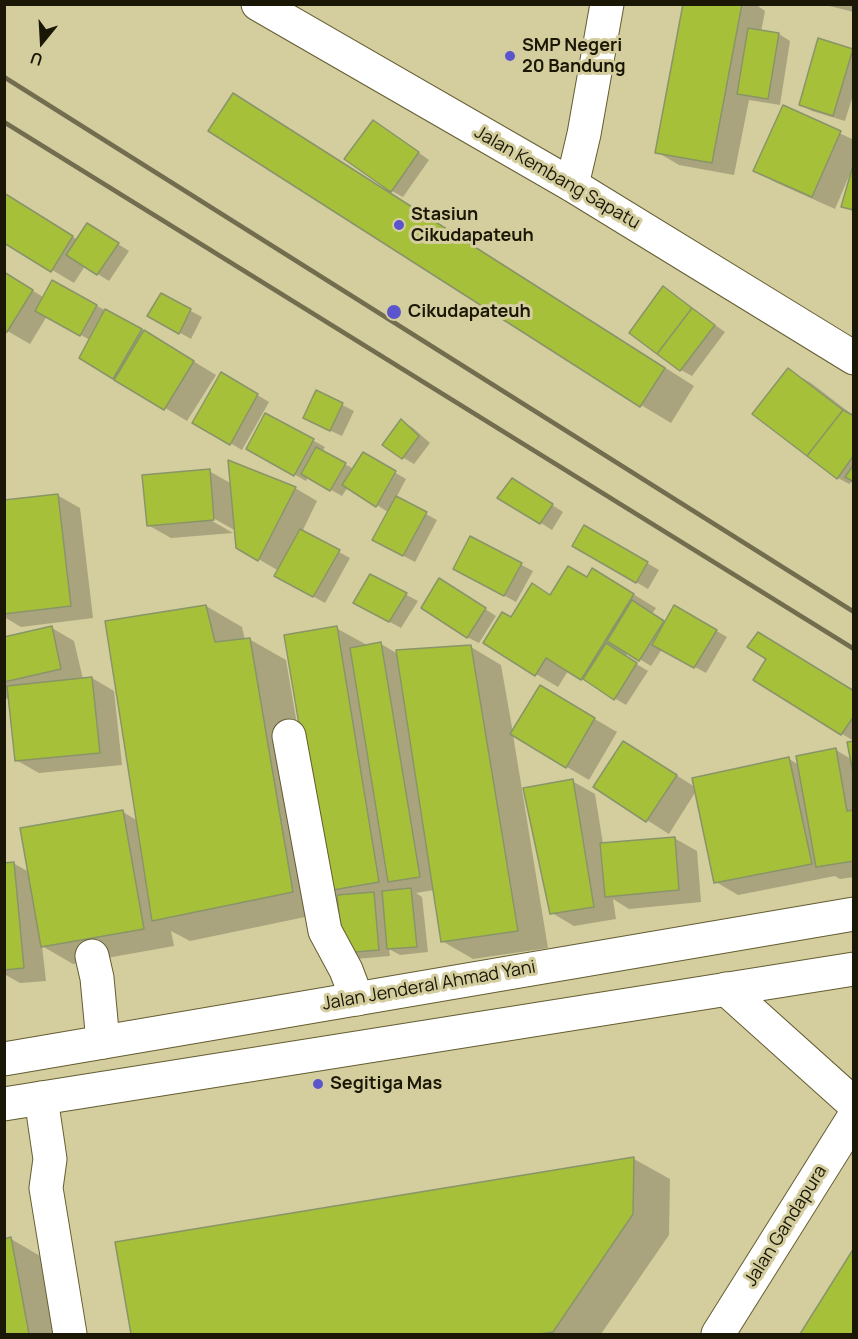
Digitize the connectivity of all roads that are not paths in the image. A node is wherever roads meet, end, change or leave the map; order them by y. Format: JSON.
{"nodes":[{"id":1,"x":258,"y":4,"type":"edge"},
{"id":2,"x":607,"y":4,"type":"edge"},
{"id":3,"x":572,"y":185,"type":"junction"},
{"id":4,"x":854,"y":358,"type":"edge"},
{"id":5,"x":289,"y":736,"type":"dead end"},
{"id":6,"x":854,"y":914,"type":"edge"},
{"id":7,"x":92,"y":956,"type":"dead end"},
{"id":8,"x":854,"y":969,"type":"edge"},
{"id":9,"x":726,"y":989,"type":"junction"},
{"id":10,"x":357,"y":999,"type":"junction"},
{"id":11,"x":103,"y":1042,"type":"junction"},
{"id":12,"x":4,"y":1059,"type":"edge"},
{"id":13,"x":41,"y":1098,"type":"junction"},
{"id":14,"x":4,"y":1104,"type":"edge"},
{"id":15,"x":854,"y":1104,"type":"edge"},
{"id":16,"x":854,"y":1117,"type":"edge"},
{"id":17,"x":70,"y":1335,"type":"edge"},
{"id":18,"x":718,"y":1335,"type":"edge"}],
"edges":[{"from":1,"to":3,"type":"main road","name":"Jalan Kembang Sapatu"},
{"from":2,"to":3,"type":"main road"},
{"from":3,"to":4,"type":"main road","name":"Jalan Kembang Sapatu"},
{"from":5,"to":10,"type":"main road"},
{"from":6,"to":10,"type":"main road","name":"Jalan Jenderal Ahmad Yani"},
{"from":7,"to":11,"type":"main road"},
{"from":8,"to":9,"type":"main road"},
{"from":9,"to":13,"type":"main road"},
{"from":9,"to":15,"type":"main road"},
{"from":10,"to":11,"type":"main road","name":"Jalan Jenderal Ahmad Yani"},
{"from":11,"to":12,"type":"main road","name":"Jalan Jenderal Ahmad Yani"},
{"from":13,"to":14,"type":"main road"},
{"from":13,"to":17,"type":"main road"},
{"from":16,"to":18,"type":"main road","name":"Jalan Gandapura"}]}
